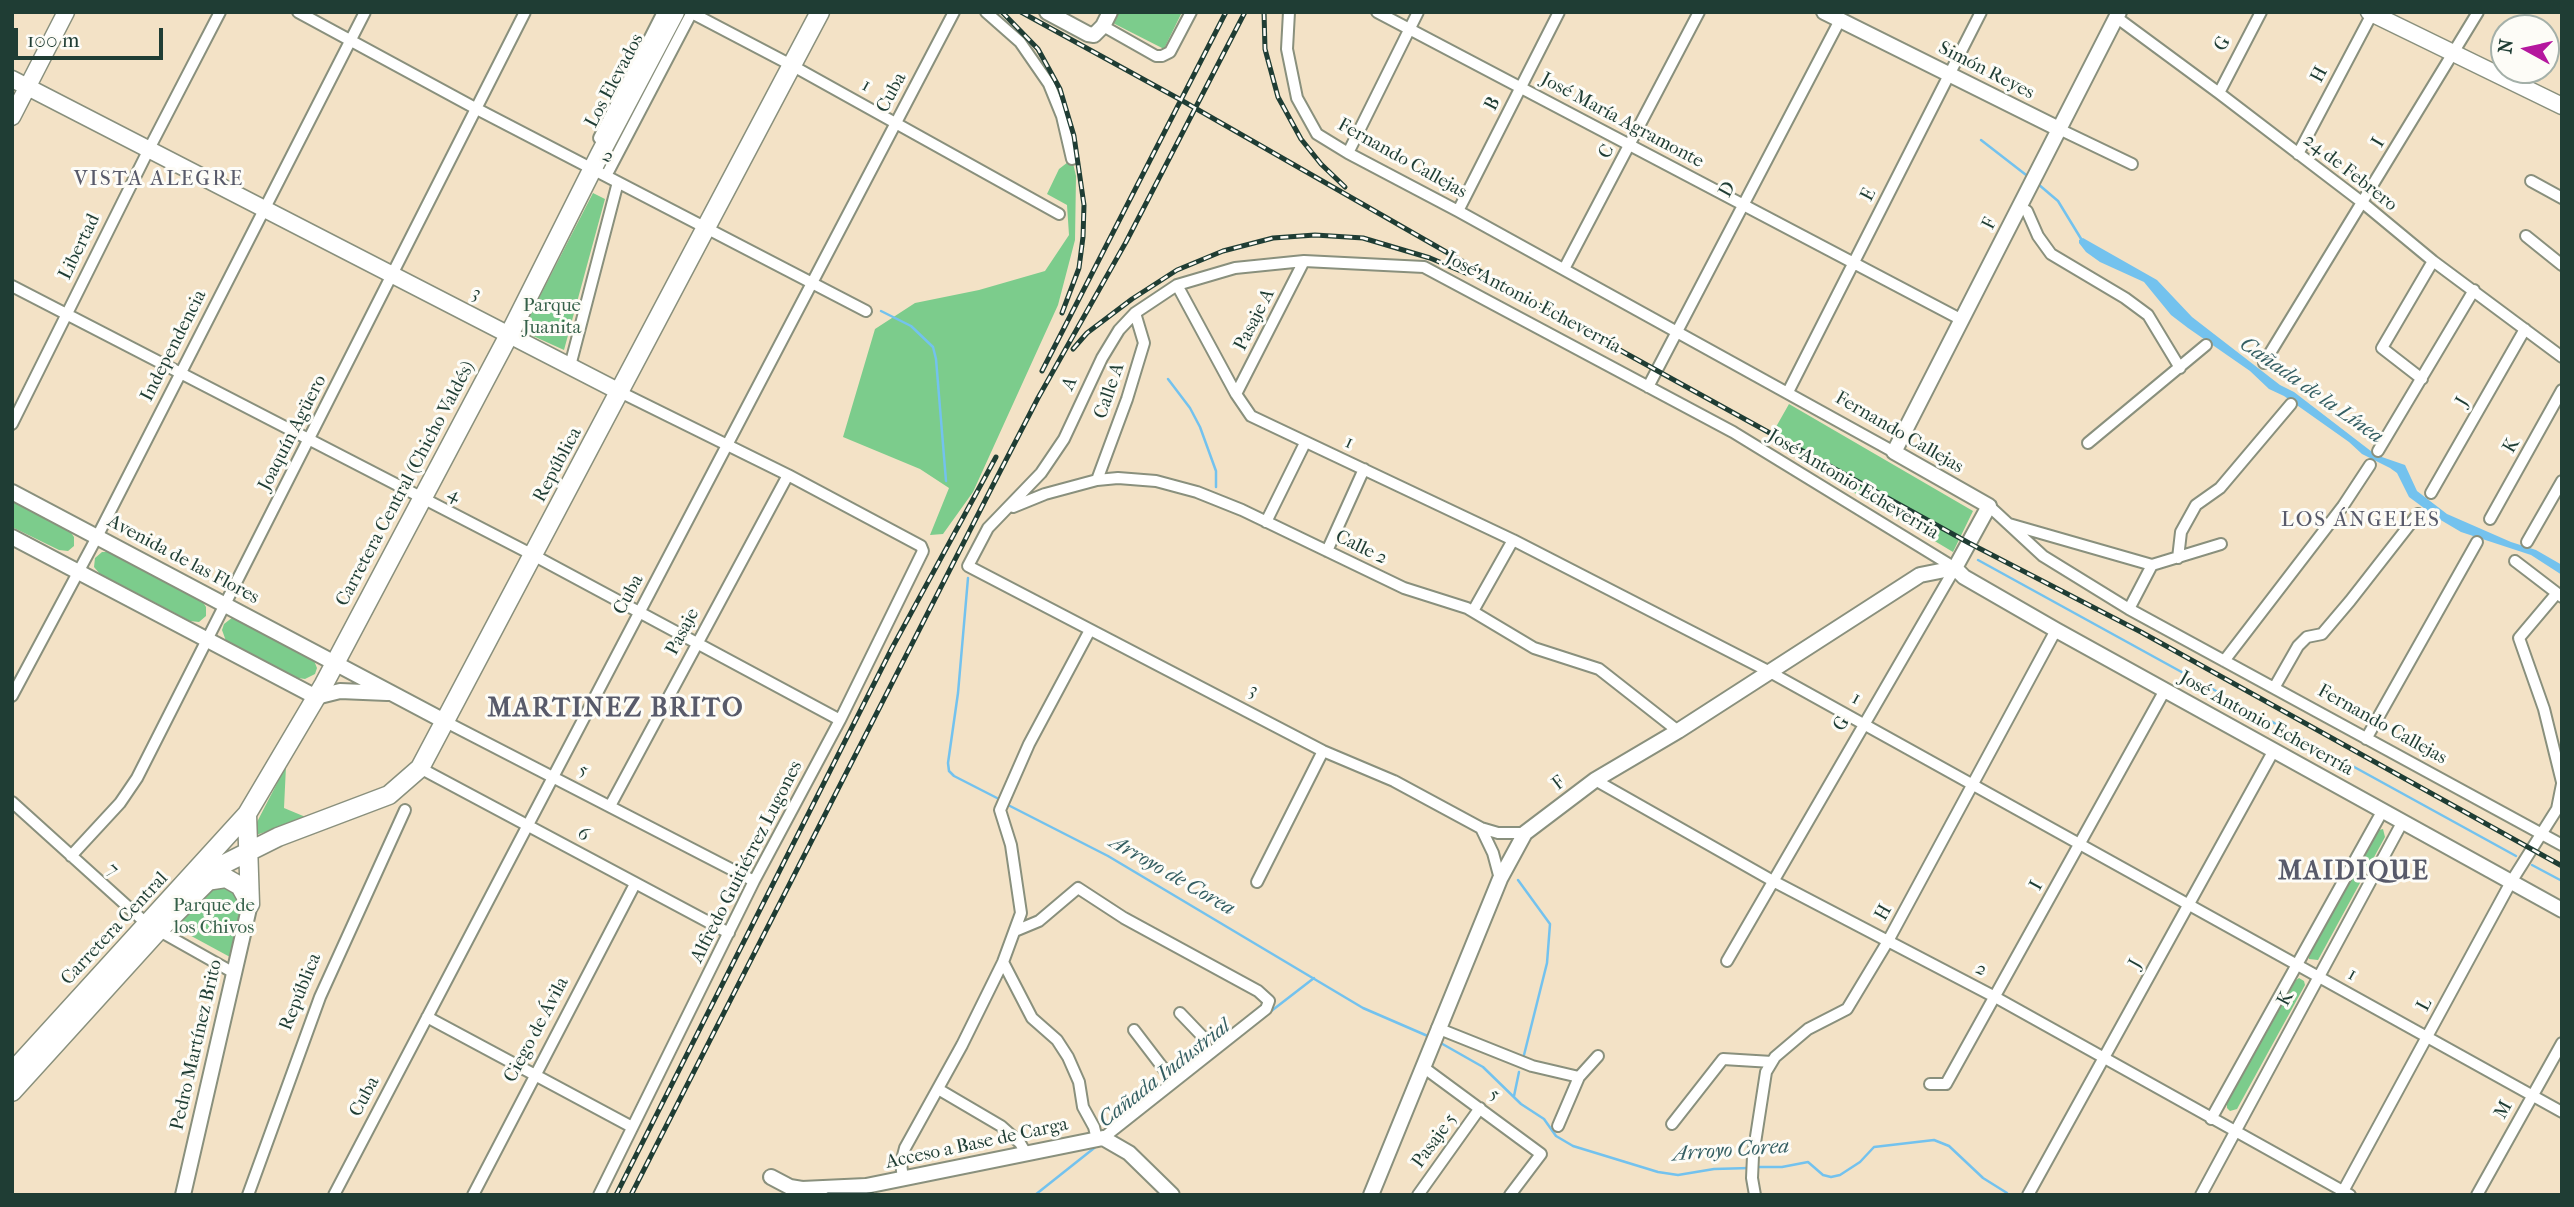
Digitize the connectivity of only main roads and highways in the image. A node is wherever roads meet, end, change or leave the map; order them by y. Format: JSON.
{"nodes":[{"id":1,"x":66,"y":12,"type":"edge"},
{"id":2,"x":675,"y":12,"type":"edge"},
{"id":3,"x":820,"y":12,"type":"edge"},
{"id":4,"x":2372,"y":13,"type":"edge"},
{"id":5,"x":12,"y":79,"type":"edge"},
{"id":6,"x":27,"y":87,"type":"junction"},
{"id":7,"x":2562,"y":106,"type":"edge"},
{"id":8,"x":12,"y":117,"type":"edge"},
{"id":9,"x":596,"y":166,"type":"joint"},
{"id":10,"x":509,"y":335,"type":"junction"},
{"id":11,"x":620,"y":392,"type":"junction"},
{"id":12,"x":247,"y":814,"type":"junction"},
{"id":13,"x":271,"y":841,"type":"junction"},
{"id":14,"x":249,"y":849,"type":"junction"},
{"id":15,"x":206,"y":881,"type":"junction"},
{"id":16,"x":250,"y":904,"type":"junction"},
{"id":17,"x":153,"y":927,"type":"junction"},
{"id":18,"x":12,"y":1072,"type":"edge"},
{"id":19,"x":12,"y":1092,"type":"edge"}],
"edges":[{"from":1,"to":6,"type":"main road"},
{"from":2,"to":9,"type":"main road","name":"Los Elevados"},
{"from":3,"to":11,"type":"main road","name":"República"},
{"from":4,"to":7,"type":"main road"},
{"from":5,"to":6,"type":"main road","name":"3"},
{"from":6,"to":8,"type":"main road"},
{"from":6,"to":10,"type":"main road","name":"3"},
{"from":9,"to":10,"type":"main road","name":"Carretera Central (Chicho Valdés)"},
{"from":10,"to":11,"type":"main road","name":"3"},
{"from":10,"to":12,"type":"main road","name":"Carretera Central (Chicho Valdés)"},
{"from":11,"to":13,"type":"main road","name":"República"},
{"from":12,"to":14,"type":"main road"},
{"from":12,"to":17,"type":"main road","name":"Carretera Central"},
{"from":13,"to":14,"type":"main road","name":"República"},
{"from":13,"to":16,"type":"main road"},
{"from":14,"to":15,"type":"main road","name":"Carretera Central"},
{"from":14,"to":16,"type":"main road"},
{"from":15,"to":16,"type":"main road"},
{"from":15,"to":17,"type":"main road","name":"Carretera Central"},
{"from":17,"to":18,"type":"main road","name":"Carretera Central"},
{"from":17,"to":19,"type":"main road","name":"Carretera Central"}]}
